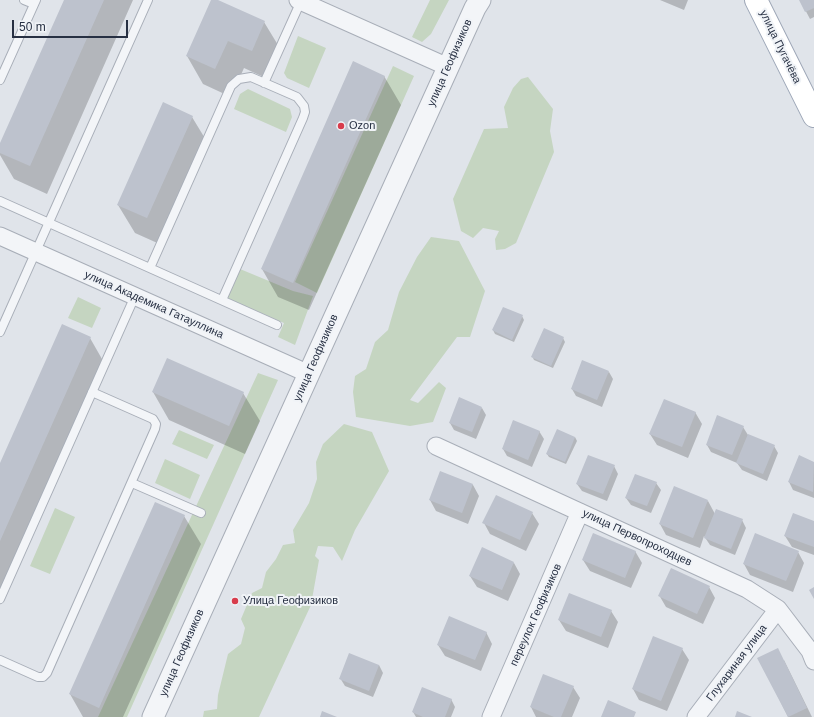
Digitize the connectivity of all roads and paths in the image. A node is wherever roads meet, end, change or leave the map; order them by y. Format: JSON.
{"nodes":[{"id":1,"x":24,"y":0,"type":"edge"},
{"id":2,"x":148,"y":0,"type":"edge"},
{"id":3,"x":480,"y":0,"type":"edge"},
{"id":4,"x":756,"y":0,"type":"edge"},
{"id":5,"x":299,"y":1,"type":"edge"},
{"id":6,"x":35,"y":2,"type":"edge"},
{"id":7,"x":448,"y":67,"type":"junction"},
{"id":8,"x":0,"y":80,"type":"edge"},
{"id":9,"x":264,"y":83,"type":"junction"},
{"id":10,"x":814,"y":116,"type":"edge"},
{"id":11,"x":0,"y":201,"type":"edge"},
{"id":12,"x":49,"y":223,"type":"junction"},
{"id":13,"x":0,"y":236,"type":"edge"},
{"id":14,"x":36,"y":252,"type":"junction"},
{"id":15,"x":150,"y":268,"type":"junction"},
{"id":16,"x":135,"y":296,"type":"junction"},
{"id":17,"x":222,"y":300,"type":"junction"},
{"id":18,"x":277,"y":325,"type":"dead end"},
{"id":19,"x":0,"y":332,"type":"edge"},
{"id":20,"x":309,"y":374,"type":"junction"},
{"id":21,"x":92,"y":392,"type":"junction"},
{"id":22,"x":436,"y":446,"type":"dead end"},
{"id":23,"x":132,"y":483,"type":"junction"},
{"id":24,"x":580,"y":512,"type":"junction"},
{"id":25,"x":201,"y":513,"type":"dead end"},
{"id":26,"x":0,"y":599,"type":"edge"},
{"id":27,"x":778,"y":609,"type":"junction"},
{"id":28,"x":0,"y":660,"type":"edge"},
{"id":29,"x":814,"y":661,"type":"edge"},
{"id":30,"x":153,"y":717,"type":"edge"},
{"id":31,"x":491,"y":717,"type":"edge"},
{"id":32,"x":696,"y":717,"type":"edge"}],
"edges":[{"from":1,"to":6,"type":"lane"},
{"from":2,"to":12,"type":"lane"},
{"from":3,"to":7,"type":"street","name":"улица Геофизиков"},
{"from":4,"to":10,"type":"main road","name":"улица Пугачёва"},
{"from":5,"to":7,"type":"street"},
{"from":5,"to":9,"type":"lane"},
{"from":6,"to":8,"type":"lane"},
{"from":7,"to":20,"type":"street","name":"улица Геофизиков"},
{"from":9,"to":15,"type":"lane"},
{"from":9,"to":17,"type":"lane"},
{"from":11,"to":12,"type":"lane"},
{"from":12,"to":14,"type":"lane"},
{"from":12,"to":15,"type":"lane"},
{"from":13,"to":14,"type":"street","name":"улица Академика Гатауллина"},
{"from":14,"to":16,"type":"street","name":"улица Академика Гатауллина"},
{"from":14,"to":19,"type":"lane"},
{"from":15,"to":17,"type":"lane"},
{"from":16,"to":20,"type":"street","name":"улица Академика Гатауллина"},
{"from":16,"to":21,"type":"lane"},
{"from":17,"to":18,"type":"lane"},
{"from":20,"to":30,"type":"street","name":"улица Геофизиков"},
{"from":21,"to":23,"type":"lane"},
{"from":21,"to":26,"type":"lane"},
{"from":22,"to":24,"type":"street","name":"улица Первопроходцев"},
{"from":23,"to":25,"type":"lane"},
{"from":23,"to":28,"type":"lane"},
{"from":24,"to":27,"type":"street","name":"улица Первопроходцев"},
{"from":24,"to":31,"type":"street","name":"переулок Геофизиков"},
{"from":27,"to":29,"type":"street","name":"улица Первопроходцев"},
{"from":27,"to":32,"type":"street","name":"Глухариная улица"}]}
